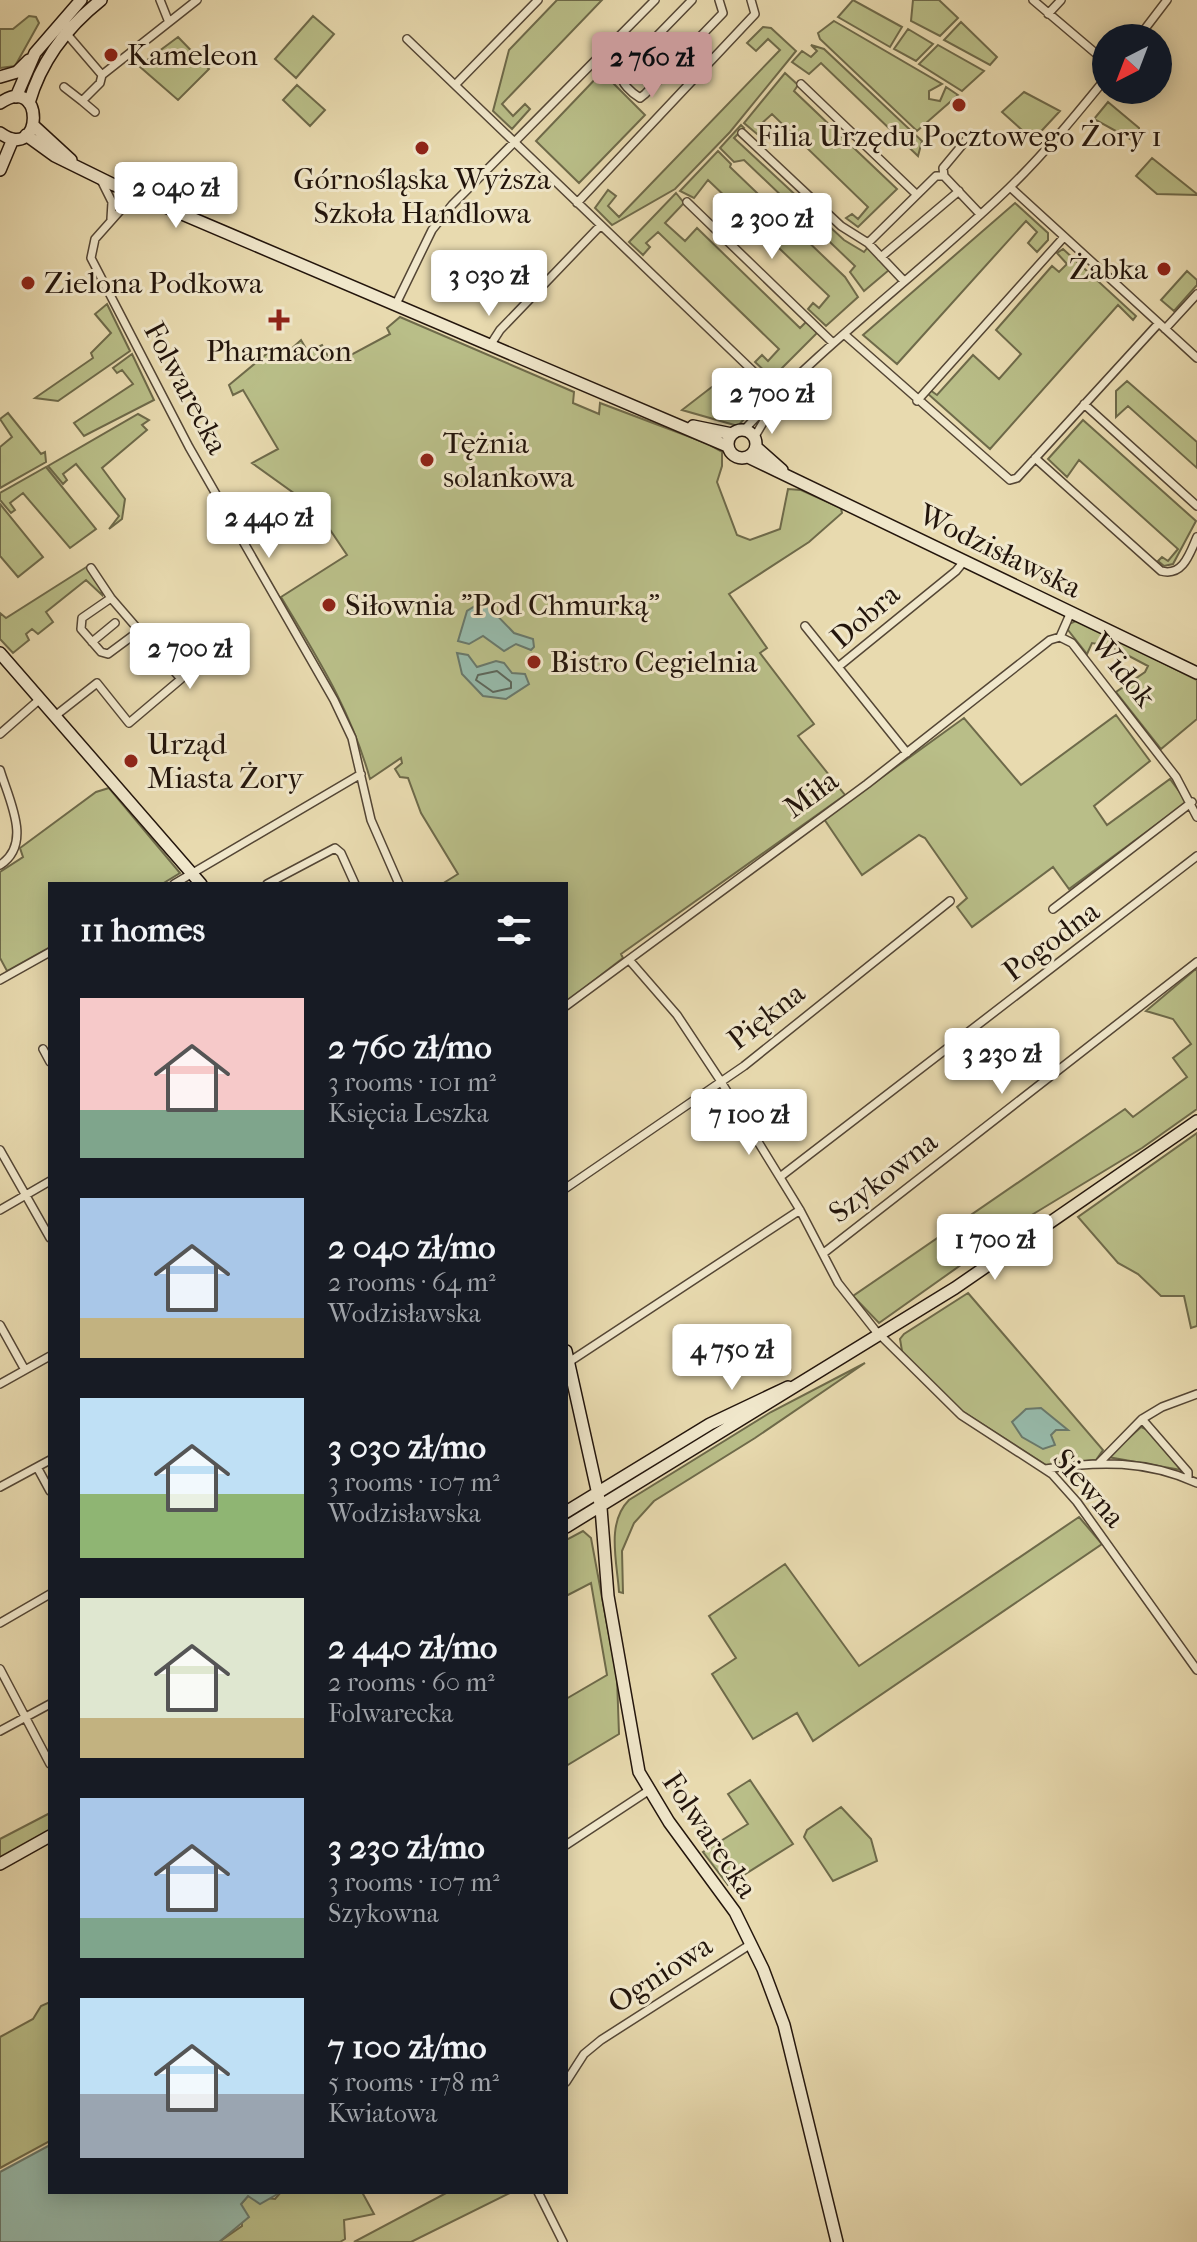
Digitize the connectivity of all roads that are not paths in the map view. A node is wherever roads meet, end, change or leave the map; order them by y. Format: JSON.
{"nodes":[{"id":1,"x":81,"y":0,"type":"edge"},
{"id":2,"x":101,"y":0,"type":"edge"},
{"id":3,"x":160,"y":0,"type":"edge"},
{"id":4,"x":197,"y":0,"type":"edge"},
{"id":5,"x":538,"y":0,"type":"edge"},
{"id":6,"x":655,"y":0,"type":"edge"},
{"id":7,"x":692,"y":0,"type":"edge"},
{"id":8,"x":719,"y":0,"type":"edge"},
{"id":9,"x":751,"y":0,"type":"edge"},
{"id":10,"x":1033,"y":0,"type":"edge"},
{"id":11,"x":1061,"y":0,"type":"edge"},
{"id":12,"x":1167,"y":0,"type":"edge"},
{"id":13,"x":1048,"y":14,"type":"junction"},
{"id":14,"x":168,"y":20,"type":"junction"},
{"id":15,"x":1149,"y":24,"type":"edge"},
{"id":16,"x":66,"y":33,"type":"junction"},
{"id":17,"x":407,"y":39,"type":"dead end"},
{"id":18,"x":1092,"y":50,"type":"edge"},
{"id":19,"x":35,"y":53,"type":"junction"},
{"id":20,"x":102,"y":75,"type":"junction"},
{"id":21,"x":0,"y":77,"type":"edge"},
{"id":22,"x":801,"y":84,"type":"dead end"},
{"id":23,"x":455,"y":85,"type":"junction"},
{"id":24,"x":64,"y":87,"type":"dead end"},
{"id":25,"x":1092,"y":96,"type":"edge"},
{"id":26,"x":16,"y":97,"type":"junction"},
{"id":27,"x":1,"y":101,"type":"edge"},
{"id":28,"x":82,"y":101,"type":"junction"},
{"id":29,"x":29,"y":103,"type":"junction"},
{"id":30,"x":95,"y":112,"type":"dead end"},
{"id":31,"x":30,"y":130,"type":"junction"},
{"id":32,"x":742,"y":133,"type":"dead end"},
{"id":33,"x":4,"y":138,"type":"edge"},
{"id":34,"x":968,"y":138,"type":"dead end"},
{"id":35,"x":516,"y":143,"type":"junction"},
{"id":36,"x":0,"y":170,"type":"edge"},
{"id":37,"x":944,"y":176,"type":"junction"},
{"id":38,"x":100,"y":178,"type":"junction"},
{"id":39,"x":1010,"y":187,"type":"junction"},
{"id":40,"x":959,"y":191,"type":"junction"},
{"id":41,"x":915,"y":193,"type":"junction"},
{"id":42,"x":135,"y":194,"type":"junction"},
{"id":43,"x":687,"y":202,"type":"dead end"},
{"id":44,"x":577,"y":203,"type":"junction"},
{"id":45,"x":980,"y":214,"type":"junction"},
{"id":46,"x":111,"y":219,"type":"junction"},
{"id":47,"x":600,"y":226,"type":"junction"},
{"id":48,"x":1064,"y":237,"type":"junction"},
{"id":49,"x":868,"y":243,"type":"junction"},
{"id":50,"x":881,"y":257,"type":"junction"},
{"id":51,"x":904,"y":281,"type":"junction"},
{"id":52,"x":1197,"y":294,"type":"edge"},
{"id":53,"x":396,"y":304,"type":"junction"},
{"id":54,"x":1162,"y":326,"type":"junction"},
{"id":55,"x":844,"y":334,"type":"junction"},
{"id":56,"x":833,"y":343,"type":"junction"},
{"id":57,"x":491,"y":344,"type":"junction"},
{"id":58,"x":1197,"y":358,"type":"edge"},
{"id":59,"x":778,"y":398,"type":"junction"},
{"id":60,"x":917,"y":401,"type":"junction"},
{"id":61,"x":1084,"y":404,"type":"junction"},
{"id":62,"x":729,"y":440,"type":"junction"},
{"id":63,"x":751,"y":443,"type":"junction"},
{"id":64,"x":1035,"y":458,"type":"junction"},
{"id":65,"x":1197,"y":506,"type":"edge"},
{"id":66,"x":1197,"y":537,"type":"edge"},
{"id":67,"x":965,"y":560,"type":"junction"},
{"id":68,"x":91,"y":568,"type":"dead end"},
{"id":69,"x":111,"y":598,"type":"junction"},
{"id":70,"x":1071,"y":612,"type":"junction"},
{"id":71,"x":115,"y":623,"type":"dead end"},
{"id":72,"x":805,"y":626,"type":"dead end"},
{"id":73,"x":139,"y":631,"type":"junction"},
{"id":74,"x":1060,"y":637,"type":"junction"},
{"id":75,"x":92,"y":642,"type":"junction"},
{"id":76,"x":0,"y":653,"type":"edge"},
{"id":77,"x":838,"y":667,"type":"junction"},
{"id":78,"x":1197,"y":673,"type":"edge"},
{"id":79,"x":40,"y":699,"type":"junction"},
{"id":80,"x":55,"y":716,"type":"junction"},
{"id":81,"x":0,"y":734,"type":"edge"},
{"id":82,"x":907,"y":753,"type":"junction"},
{"id":83,"x":0,"y":770,"type":"edge"},
{"id":84,"x":361,"y":774,"type":"junction"},
{"id":85,"x":1192,"y":802,"type":"junction"},
{"id":86,"x":1197,"y":817,"type":"edge"},
{"id":87,"x":1197,"y":856,"type":"edge"},
{"id":88,"x":0,"y":865,"type":"edge"},
{"id":89,"x":192,"y":874,"type":"junction"},
{"id":90,"x":178,"y":882,"type":"edge"},
{"id":91,"x":199,"y":882,"type":"edge"},
{"id":92,"x":271,"y":882,"type":"edge"},
{"id":93,"x":354,"y":882,"type":"edge"},
{"id":94,"x":398,"y":882,"type":"edge"},
{"id":95,"x":950,"y":901,"type":"dead end"},
{"id":96,"x":1053,"y":909,"type":"dead end"},
{"id":97,"x":48,"y":953,"type":"edge"},
{"id":98,"x":631,"y":962,"type":"junction"},
{"id":99,"x":1197,"y":962,"type":"edge"},
{"id":100,"x":0,"y":980,"type":"edge"},
{"id":101,"x":568,"y":1005,"type":"edge"},
{"id":102,"x":43,"y":1049,"type":"dead end"},
{"id":103,"x":48,"y":1058,"type":"edge"},
{"id":104,"x":720,"y":1080,"type":"junction"},
{"id":105,"x":1197,"y":1121,"type":"edge"},
{"id":106,"x":0,"y":1150,"type":"edge"},
{"id":107,"x":780,"y":1177,"type":"junction"},
{"id":108,"x":48,"y":1182,"type":"edge"},
{"id":109,"x":568,"y":1187,"type":"edge"},
{"id":110,"x":26,"y":1195,"type":"junction"},
{"id":111,"x":0,"y":1210,"type":"edge"},
{"id":112,"x":800,"y":1210,"type":"junction"},
{"id":113,"x":48,"y":1234,"type":"edge"},
{"id":114,"x":825,"y":1252,"type":"junction"},
{"id":115,"x":0,"y":1325,"type":"edge"},
{"id":116,"x":880,"y":1335,"type":"junction"},
{"id":117,"x":568,"y":1356,"type":"edge"},
{"id":118,"x":48,"y":1357,"type":"edge"},
{"id":119,"x":25,"y":1370,"type":"junction"},
{"id":120,"x":0,"y":1384,"type":"edge"},
{"id":121,"x":1197,"y":1394,"type":"edge"},
{"id":122,"x":1142,"y":1419,"type":"junction"},
{"id":123,"x":48,"y":1461,"type":"edge"},
{"id":124,"x":1098,"y":1464,"type":"junction"},
{"id":125,"x":37,"y":1467,"type":"junction"},
{"id":126,"x":1045,"y":1469,"type":"junction"},
{"id":127,"x":1188,"y":1479,"type":"junction"},
{"id":128,"x":1197,"y":1483,"type":"edge"},
{"id":129,"x":0,"y":1487,"type":"edge"},
{"id":130,"x":48,"y":1487,"type":"edge"},
{"id":131,"x":599,"y":1499,"type":"junction"},
{"id":132,"x":568,"y":1511,"type":"edge"},
{"id":133,"x":568,"y":1525,"type":"edge"},
{"id":134,"x":48,"y":1595,"type":"edge"},
{"id":135,"x":0,"y":1623,"type":"edge"},
{"id":136,"x":0,"y":1669,"type":"edge"},
{"id":137,"x":1197,"y":1670,"type":"edge"},
{"id":138,"x":48,"y":1705,"type":"edge"},
{"id":139,"x":25,"y":1718,"type":"junction"},
{"id":140,"x":0,"y":1731,"type":"edge"},
{"id":141,"x":48,"y":1760,"type":"edge"},
{"id":142,"x":648,"y":1791,"type":"junction"},
{"id":143,"x":48,"y":1837,"type":"edge"},
{"id":144,"x":568,"y":1844,"type":"edge"},
{"id":145,"x":0,"y":1864,"type":"edge"},
{"id":146,"x":751,"y":1944,"type":"junction"},
{"id":147,"x":568,"y":2079,"type":"edge"},
{"id":148,"x":539,"y":2194,"type":"edge"},
{"id":149,"x":563,"y":2242,"type":"edge"},
{"id":150,"x":837,"y":2242,"type":"edge"}],
"edges":[{"from":1,"to":19,"type":"street"},
{"from":2,"to":16,"type":"street"},
{"from":3,"to":14,"type":"street"},
{"from":4,"to":14,"type":"street"},
{"from":5,"to":23,"type":"street"},
{"from":6,"to":35,"type":"street"},
{"from":7,"to":8,"type":"street"},
{"from":9,"to":44,"type":"street"},
{"from":10,"to":13,"type":"street"},
{"from":11,"to":13,"type":"street"},
{"from":12,"to":15,"type":"street"},
{"from":13,"to":18,"type":"street"},
{"from":14,"to":20,"type":"street"},
{"from":16,"to":20,"type":"street"},
{"from":16,"to":29,"type":"street"},
{"from":17,"to":23,"type":"street"},
{"from":19,"to":21,"type":"street"},
{"from":19,"to":26,"type":"street"},
{"from":20,"to":28,"type":"street"},
{"from":22,"to":41,"type":"street"},
{"from":23,"to":35,"type":"street"},
{"from":24,"to":28,"type":"street"},
{"from":25,"to":39,"type":"street"},
{"from":26,"to":27,"type":"street"},
{"from":26,"to":29,"type":"street"},
{"from":28,"to":30,"type":"street"},
{"from":29,"to":31,"type":"street"},
{"from":31,"to":33,"type":"street"},
{"from":31,"to":38,"type":"street"},
{"from":32,"to":49,"type":"street"},
{"from":33,"to":36,"type":"street"},
{"from":34,"to":37,"type":"street"},
{"from":35,"to":44,"type":"street"},
{"from":35,"to":53,"type":"street"},
{"from":37,"to":40,"type":"street"},
{"from":37,"to":41,"type":"street"},
{"from":38,"to":42,"type":"street"},
{"from":38,"to":46,"type":"street"},
{"from":39,"to":45,"type":"street"},
{"from":39,"to":48,"type":"street"},
{"from":40,"to":45,"type":"street"},
{"from":40,"to":50,"type":"street"},
{"from":41,"to":49,"type":"street"},
{"from":42,"to":46,"type":"street","name":"Folwarecka"},
{"from":42,"to":53,"type":"street"},
{"from":43,"to":56,"type":"street"},
{"from":44,"to":47,"type":"street"},
{"from":45,"to":51,"type":"street"},
{"from":46,"to":84,"type":"street","name":"Folwarecka"},
{"from":47,"to":57,"type":"street"},
{"from":47,"to":59,"type":"street"},
{"from":48,"to":54,"type":"street"},
{"from":48,"to":60,"type":"street"},
{"from":49,"to":50,"type":"street"},
{"from":50,"to":51,"type":"street"},
{"from":51,"to":55,"type":"street"},
{"from":52,"to":54,"type":"street"},
{"from":53,"to":57,"type":"street"},
{"from":54,"to":58,"type":"street"},
{"from":54,"to":61,"type":"street"},
{"from":55,"to":56,"type":"street"},
{"from":55,"to":60,"type":"street"},
{"from":56,"to":59,"type":"street"},
{"from":57,"to":62,"type":"street"},
{"from":59,"to":63,"type":"street"},
{"from":59,"to":63,"type":"street"},
{"from":60,"to":64,"type":"street"},
{"from":61,"to":64,"type":"street"},
{"from":61,"to":65,"type":"street"},
{"from":62,"to":63,"type":"street"},
{"from":62,"to":63,"type":"street","name":"Wodzisławska"},
{"from":63,"to":67,"type":"street","name":"Wodzisławska"},
{"from":64,"to":66,"type":"street"},
{"from":67,"to":70,"type":"street","name":"Wodzisławska"},
{"from":67,"to":77,"type":"street","name":"Dobra"},
{"from":68,"to":69,"type":"street"},
{"from":69,"to":73,"type":"street"},
{"from":69,"to":75,"type":"street"},
{"from":70,"to":74,"type":"street"},
{"from":70,"to":78,"type":"street","name":"Wodzisławska"},
{"from":71,"to":75,"type":"street"},
{"from":72,"to":77,"type":"street"},
{"from":73,"to":75,"type":"street"},
{"from":73,"to":80,"type":"street"},
{"from":74,"to":82,"type":"street","name":"Miła"},
{"from":74,"to":85,"type":"street","name":"Widok"},
{"from":76,"to":79,"type":"street"},
{"from":77,"to":82,"type":"street","name":"Dobra"},
{"from":79,"to":80,"type":"street"},
{"from":79,"to":81,"type":"street"},
{"from":80,"to":89,"type":"street"},
{"from":82,"to":98,"type":"street","name":"Miła"},
{"from":83,"to":88,"type":"street"},
{"from":84,"to":89,"type":"street"},
{"from":84,"to":94,"type":"street","name":"Folwarecka"},
{"from":85,"to":86,"type":"street","name":"Widok"},
{"from":85,"to":96,"type":"street"},
{"from":87,"to":107,"type":"street","name":"Pogodna"},
{"from":89,"to":90,"type":"street"},
{"from":89,"to":91,"type":"street"},
{"from":92,"to":93,"type":"street"},
{"from":95,"to":104,"type":"street","name":"Piękna"},
{"from":97,"to":100,"type":"street"},
{"from":98,"to":101,"type":"street","name":"Miła"},
{"from":98,"to":104,"type":"street","name":"Siewna"},
{"from":99,"to":114,"type":"street","name":"Szykowna"},
{"from":102,"to":103,"type":"street"},
{"from":104,"to":107,"type":"street","name":"Siewna"},
{"from":104,"to":109,"type":"street","name":"Piękna"},
{"from":105,"to":116,"type":"street"},
{"from":106,"to":110,"type":"street"},
{"from":107,"to":112,"type":"street","name":"Siewna"},
{"from":108,"to":110,"type":"street"},
{"from":110,"to":111,"type":"street"},
{"from":110,"to":113,"type":"street"},
{"from":112,"to":114,"type":"street","name":"Siewna"},
{"from":112,"to":117,"type":"street"},
{"from":114,"to":116,"type":"street","name":"Siewna"},
{"from":115,"to":119,"type":"street"},
{"from":116,"to":126,"type":"street","name":"Siewna"},
{"from":116,"to":131,"type":"street"},
{"from":117,"to":131,"type":"street","name":"Folwarecka"},
{"from":118,"to":119,"type":"street"},
{"from":119,"to":120,"type":"street"},
{"from":121,"to":122,"type":"street"},
{"from":122,"to":124,"type":"street"},
{"from":122,"to":127,"type":"street"},
{"from":123,"to":125,"type":"street"},
{"from":124,"to":126,"type":"street"},
{"from":124,"to":127,"type":"street"},
{"from":125,"to":129,"type":"street"},
{"from":125,"to":130,"type":"street"},
{"from":126,"to":137,"type":"street","name":"Siewna"},
{"from":127,"to":128,"type":"street"},
{"from":131,"to":132,"type":"street"},
{"from":131,"to":133,"type":"street"},
{"from":131,"to":142,"type":"street","name":"Folwarecka"},
{"from":134,"to":135,"type":"street"},
{"from":136,"to":139,"type":"street"},
{"from":138,"to":139,"type":"street"},
{"from":139,"to":140,"type":"street"},
{"from":139,"to":141,"type":"street"},
{"from":142,"to":144,"type":"street"},
{"from":142,"to":146,"type":"street","name":"Folwarecka"},
{"from":143,"to":145,"type":"street"},
{"from":146,"to":147,"type":"street","name":"Ogniowa"},
{"from":146,"to":150,"type":"street","name":"Folwarecka"},
{"from":148,"to":149,"type":"street"}]}
